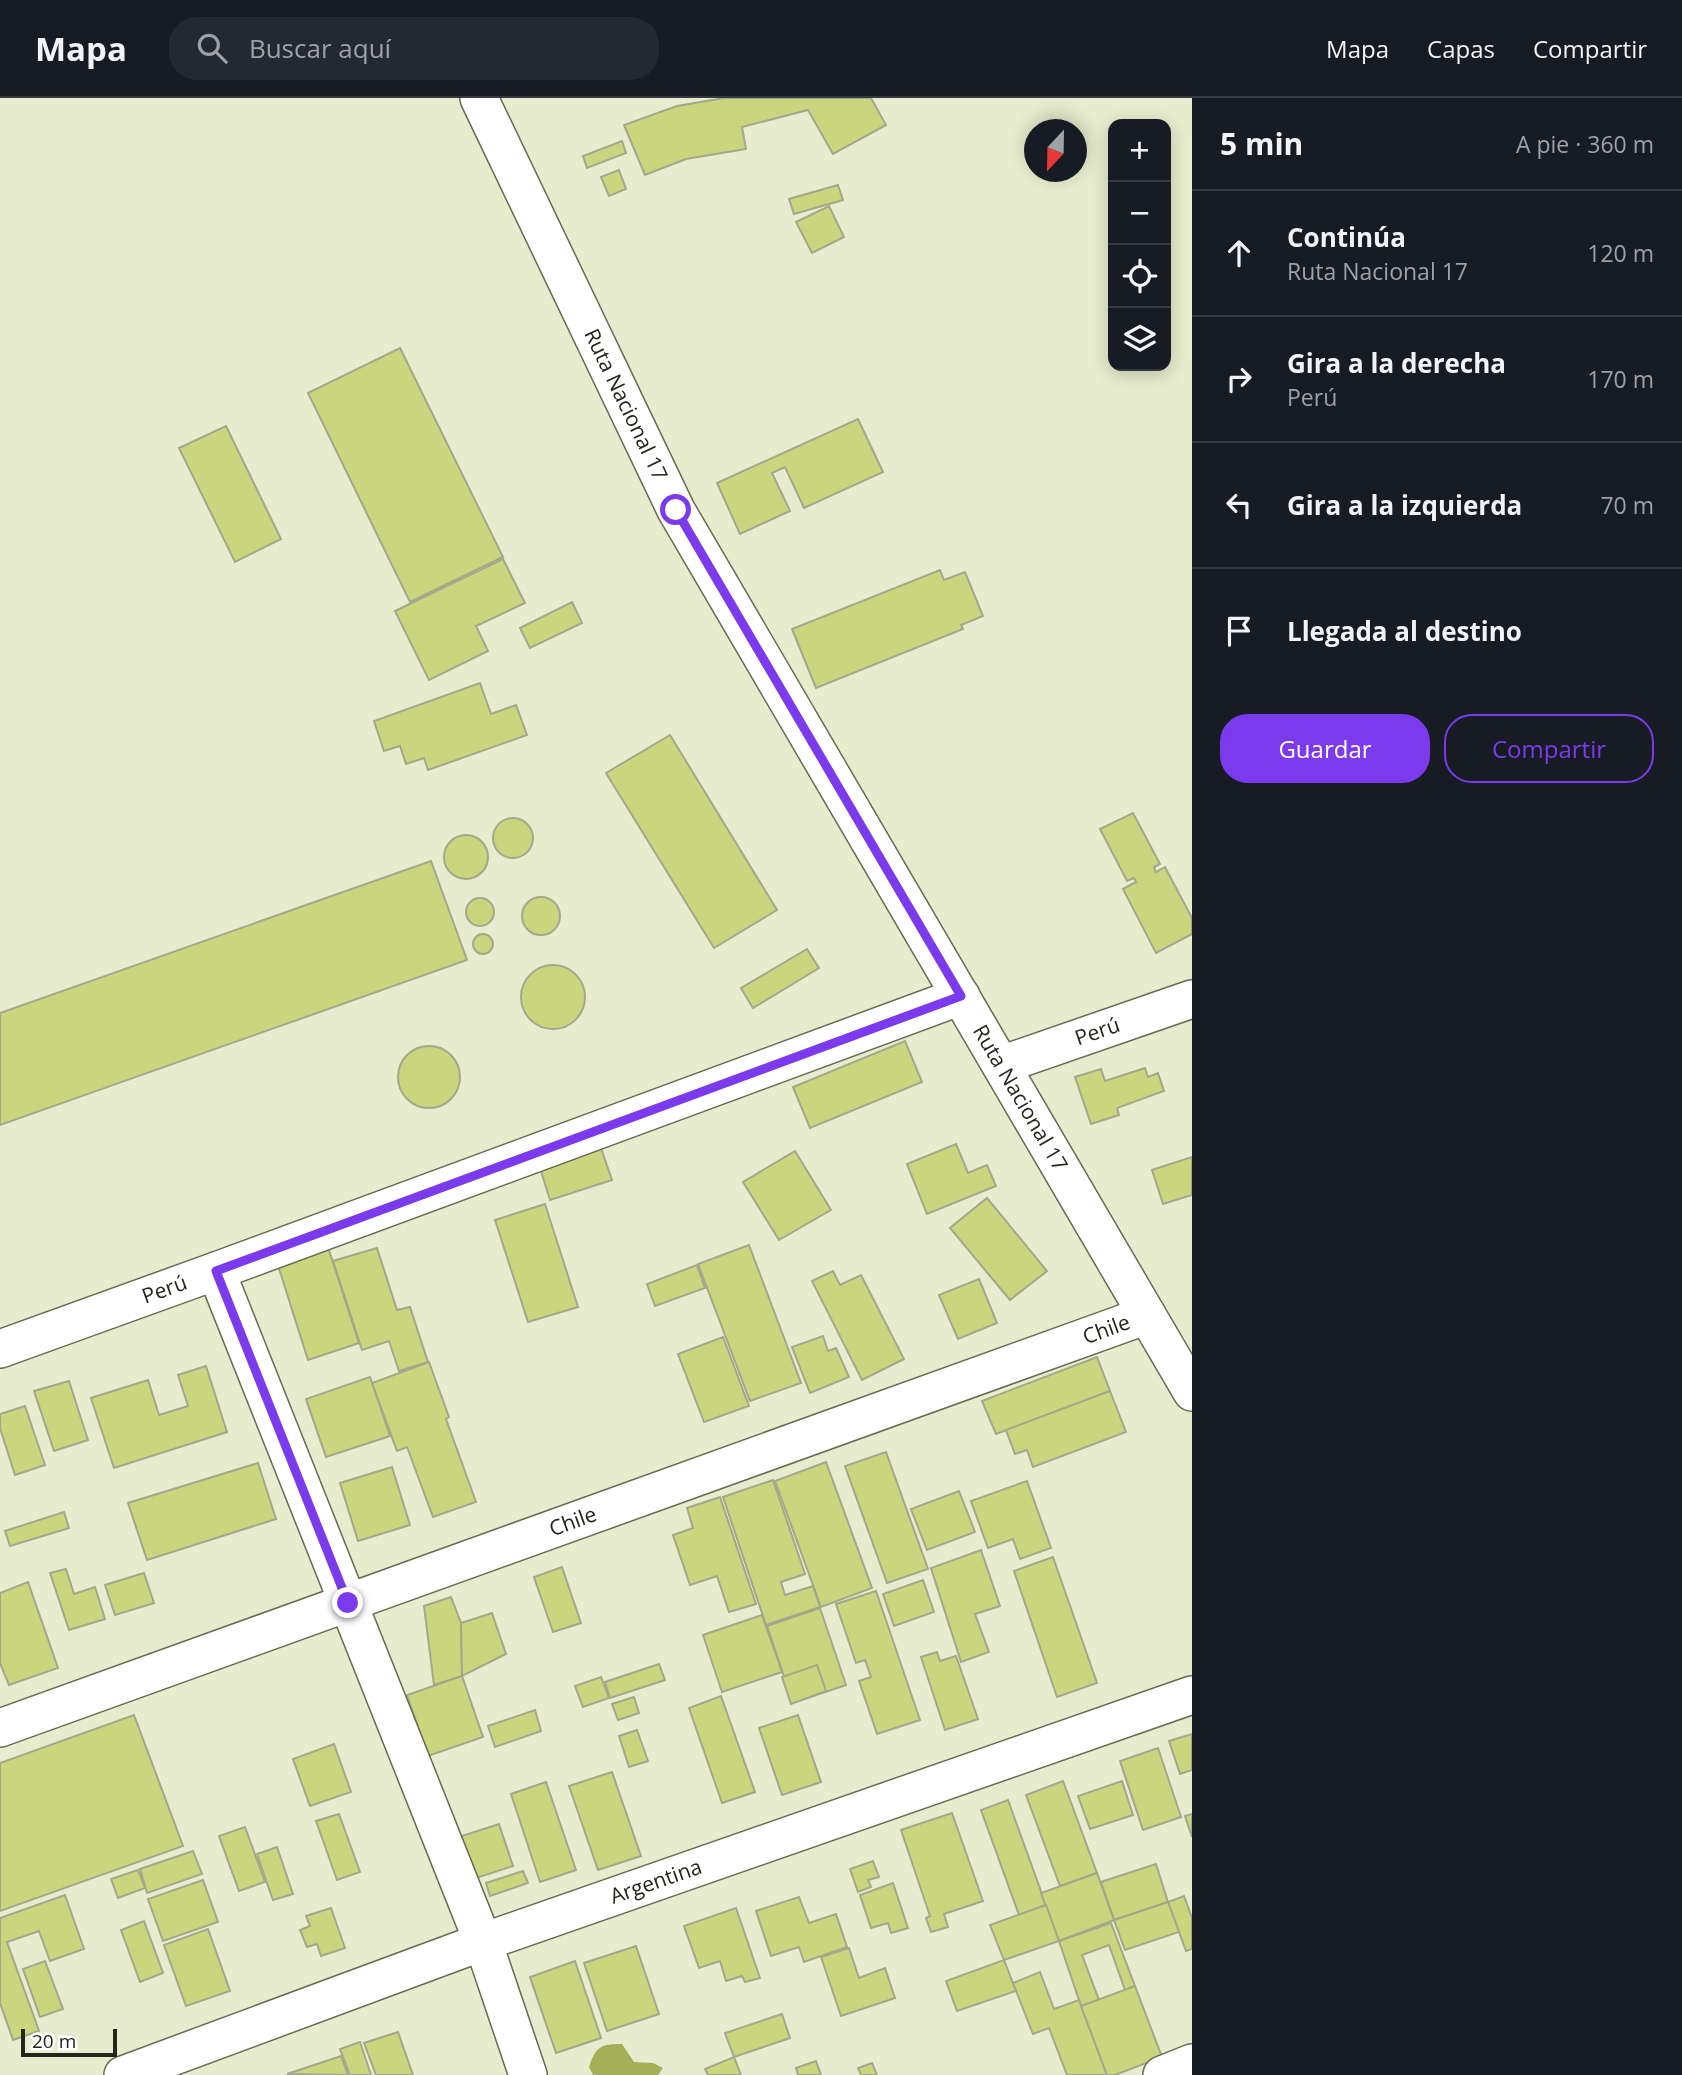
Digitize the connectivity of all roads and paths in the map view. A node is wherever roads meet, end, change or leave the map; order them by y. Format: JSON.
{"nodes":[{"id":1,"x":479,"y":98,"type":"edge"},
{"id":2,"x":961,"y":996,"type":"junction"},
{"id":3,"x":1192,"y":999,"type":"edge"},
{"id":4,"x":1001,"y":1065,"type":"junction"},
{"id":5,"x":216,"y":1271,"type":"junction"},
{"id":6,"x":1147,"y":1314,"type":"junction"},
{"id":7,"x":0,"y":1349,"type":"edge"},
{"id":8,"x":1188,"y":1378,"type":"edge"},
{"id":9,"x":348,"y":1603,"type":"junction"},
{"id":10,"x":1192,"y":1695,"type":"edge"},
{"id":11,"x":0,"y":1728,"type":"edge"},
{"id":12,"x":483,"y":1942,"type":"junction"},
{"id":13,"x":1192,"y":2063,"type":"edge"},
{"id":14,"x":123,"y":2075,"type":"edge"},
{"id":15,"x":528,"y":2075,"type":"edge"},
{"id":16,"x":1162,"y":2075,"type":"edge"}],
"edges":[{"from":1,"to":2,"type":"street","name":"Ruta Nacional 17"},
{"from":2,"to":4,"type":"street","name":"Ruta Nacional 17"},
{"from":2,"to":5,"type":"street","name":"Perú"},
{"from":3,"to":4,"type":"street","name":"Perú"},
{"from":4,"to":6,"type":"street","name":"Ruta Nacional 17"},
{"from":5,"to":7,"type":"street","name":"Perú"},
{"from":5,"to":9,"type":"street"},
{"from":6,"to":8,"type":"street","name":"Ruta Nacional 17"},
{"from":6,"to":9,"type":"street","name":"Chile"},
{"from":9,"to":11,"type":"street","name":"Chile"},
{"from":9,"to":12,"type":"street"},
{"from":10,"to":12,"type":"street","name":"Argentina"},
{"from":12,"to":14,"type":"street","name":"Argentina"},
{"from":12,"to":15,"type":"street"},
{"from":13,"to":16,"type":"street"}]}
